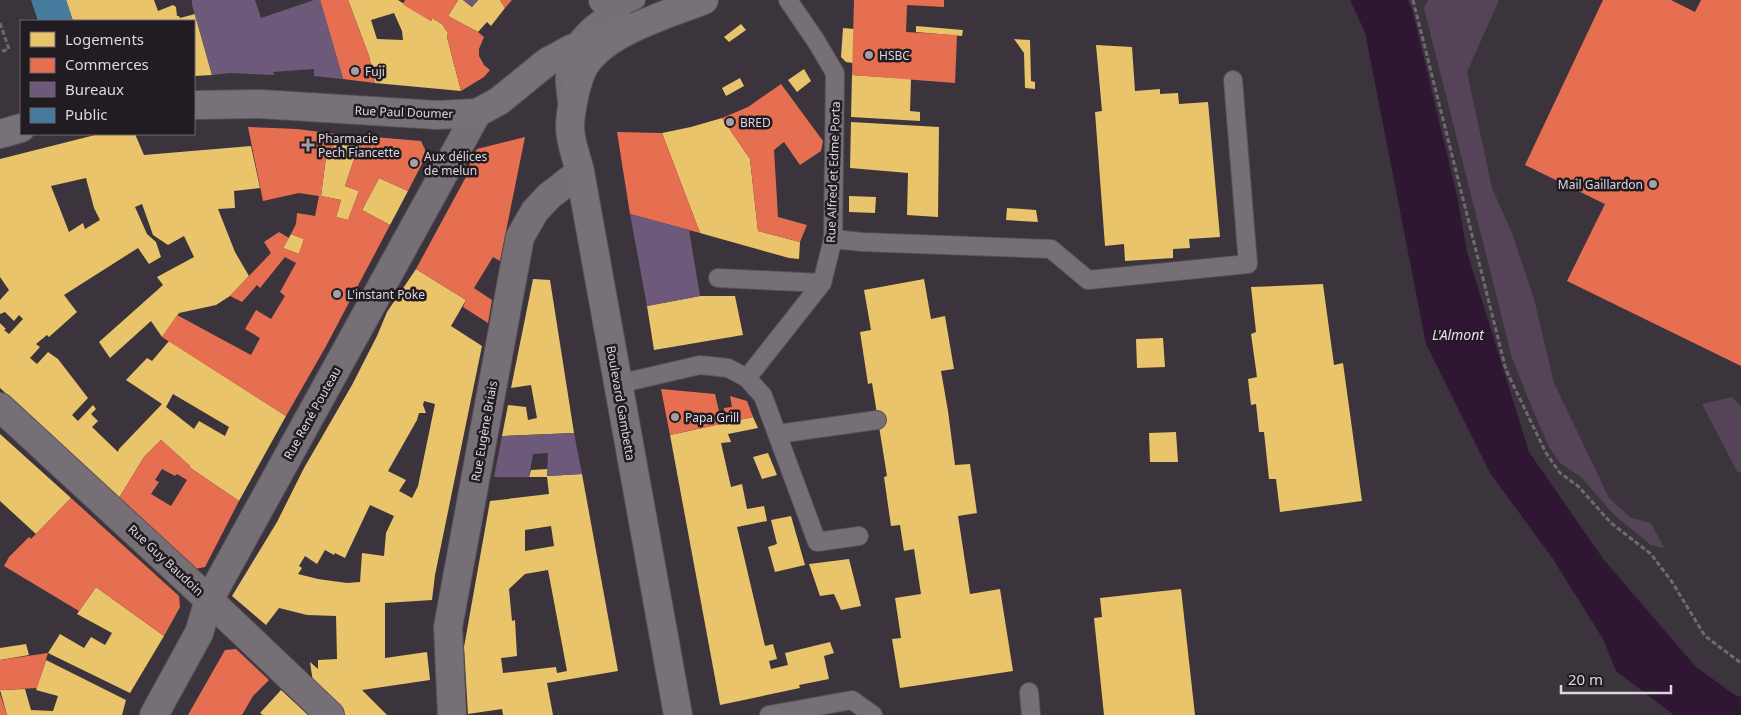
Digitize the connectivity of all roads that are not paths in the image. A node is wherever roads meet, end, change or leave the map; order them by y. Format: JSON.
{"nodes":[{"id":1,"x":704,"y":0,"type":"edge"},
{"id":2,"x":788,"y":0,"type":"edge"},
{"id":3,"x":619,"y":11,"type":"edge"},
{"id":4,"x":571,"y":49,"type":"junction"},
{"id":5,"x":1233,"y":80,"type":"dead end"},
{"id":6,"x":195,"y":105,"type":"edge"},
{"id":7,"x":477,"y":113,"type":"junction"},
{"id":8,"x":20,"y":128,"type":"edge"},
{"id":9,"x":570,"y":128,"type":"junction"},
{"id":10,"x":0,"y":134,"type":"edge"},
{"id":11,"x":580,"y":172,"type":"junction"},
{"id":12,"x":833,"y":239,"type":"junction"},
{"id":13,"x":718,"y":278,"type":"dead end"},
{"id":14,"x":822,"y":284,"type":"junction"},
{"id":15,"x":747,"y":378,"type":"junction"},
{"id":16,"x":618,"y":384,"type":"junction"},
{"id":17,"x":0,"y":407,"type":"edge"},
{"id":18,"x":877,"y":420,"type":"dead end"},
{"id":19,"x":778,"y":434,"type":"junction"},
{"id":20,"x":859,"y":536,"type":"dead end"},
{"id":21,"x":209,"y":600,"type":"junction"},
{"id":22,"x":1028,"y":692,"type":"dead end"},
{"id":23,"x":154,"y":715,"type":"edge"},
{"id":24,"x":330,"y":715,"type":"edge"},
{"id":25,"x":452,"y":715,"type":"edge"},
{"id":26,"x":678,"y":715,"type":"edge"},
{"id":27,"x":770,"y":715,"type":"edge"},
{"id":28,"x":873,"y":715,"type":"edge"},
{"id":29,"x":1031,"y":715,"type":"edge"}],
"edges":[{"from":1,"to":3,"type":"main road"},
{"from":2,"to":12,"type":"lane","name":"Rue Alfred et Edme Porta"},
{"from":3,"to":4,"type":"main road","name":"Rue Paul Doumer"},
{"from":3,"to":9,"type":"main road","name":"Boulevard Gambetta"},
{"from":4,"to":7,"type":"main road","name":"Rue Paul Doumer"},
{"from":4,"to":9,"type":"lane"},
{"from":5,"to":12,"type":"lane"},
{"from":6,"to":7,"type":"main road","name":"Rue Paul Doumer"},
{"from":7,"to":21,"type":"street","name":"Rue René Pouteau"},
{"from":8,"to":10,"type":"main road"},
{"from":9,"to":11,"type":"main road","name":"Boulevard Gambetta"},
{"from":11,"to":16,"type":"main road","name":"Boulevard Gambetta"},
{"from":11,"to":25,"type":"street","name":"Rue Eugène Briais"},
{"from":12,"to":14,"type":"lane","name":"Rue Alfred et Edme Porta"},
{"from":13,"to":14,"type":"lane"},
{"from":14,"to":15,"type":"lane","name":"Rue Alfred et Edme Porta"},
{"from":15,"to":16,"type":"lane"},
{"from":15,"to":19,"type":"lane"},
{"from":16,"to":26,"type":"main road","name":"Boulevard Gambetta"},
{"from":17,"to":21,"type":"street","name":"Rue Guy Baudoin"},
{"from":18,"to":19,"type":"lane"},
{"from":19,"to":20,"type":"lane"},
{"from":21,"to":23,"type":"street","name":"Rue René Pouteau"},
{"from":21,"to":24,"type":"street","name":"Rue Guy Baudoin"},
{"from":22,"to":29,"type":"lane"},
{"from":27,"to":28,"type":"lane"}]}
